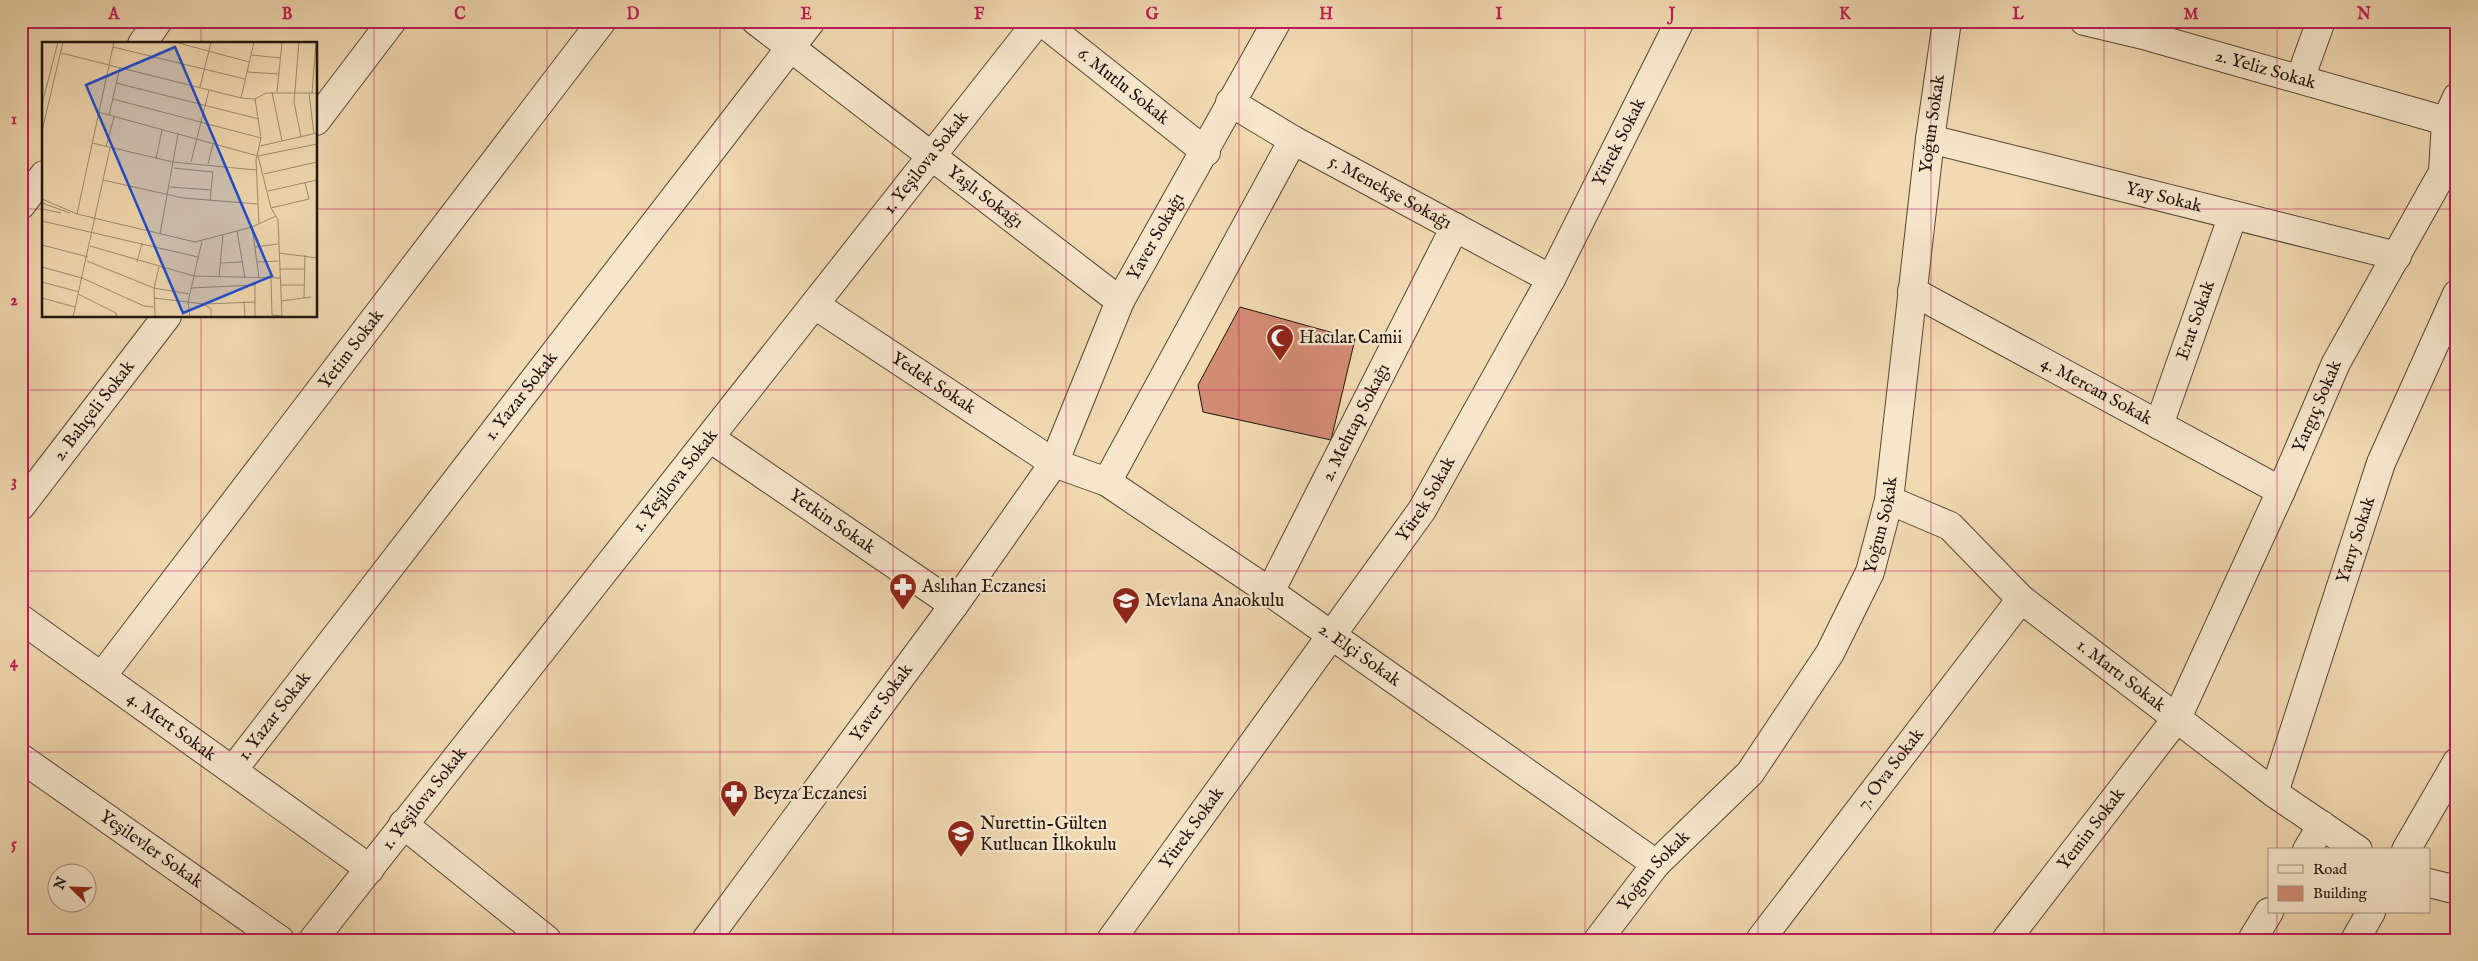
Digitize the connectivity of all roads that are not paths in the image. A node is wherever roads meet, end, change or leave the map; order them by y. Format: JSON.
{"nodes":[{"id":1,"x":158,"y":21,"type":"edge"},
{"id":2,"x":392,"y":21,"type":"edge"},
{"id":3,"x":602,"y":21,"type":"edge"},
{"id":4,"x":756,"y":21,"type":"edge"},
{"id":5,"x":810,"y":21,"type":"edge"},
{"id":6,"x":1040,"y":21,"type":"edge"},
{"id":7,"x":1277,"y":21,"type":"edge"},
{"id":8,"x":1680,"y":21,"type":"edge"},
{"id":9,"x":1947,"y":21,"type":"edge"},
{"id":10,"x":2084,"y":21,"type":"edge"},
{"id":11,"x":2321,"y":21,"type":"edge"},
{"id":12,"x":2149,"y":29,"type":"edge"},
{"id":13,"x":143,"y":42,"type":"edge"},
{"id":14,"x":790,"y":48,"type":"junction"},
{"id":15,"x":2300,"y":79,"type":"junction"},
{"id":16,"x":1230,"y":102,"type":"junction"},
{"id":17,"x":2451,"y":109,"type":"edge"},
{"id":18,"x":318,"y":118,"type":"edge"},
{"id":19,"x":1930,"y":139,"type":"junction"},
{"id":20,"x":1294,"y":140,"type":"junction"},
{"id":21,"x":1206,"y":152,"type":"junction"},
{"id":22,"x":931,"y":156,"type":"junction"},
{"id":23,"x":2450,"y":175,"type":"edge"},
{"id":24,"x":42,"y":178,"type":"edge"},
{"id":25,"x":21,"y":205,"type":"edge"},
{"id":26,"x":2233,"y":215,"type":"junction"},
{"id":27,"x":1455,"y":227,"type":"junction"},
{"id":28,"x":2397,"y":256,"type":"junction"},
{"id":29,"x":1551,"y":279,"type":"junction"},
{"id":30,"x":1912,"y":291,"type":"junction"},
{"id":31,"x":2457,"y":294,"type":"edge"},
{"id":32,"x":1120,"y":300,"type":"junction"},
{"id":33,"x":815,"y":305,"type":"junction"},
{"id":34,"x":165,"y":318,"type":"edge"},
{"id":35,"x":2159,"y":425,"type":"junction"},
{"id":36,"x":710,"y":438,"type":"junction"},
{"id":37,"x":1054,"y":463,"type":"junction"},
{"id":38,"x":1107,"y":482,"type":"junction"},
{"id":39,"x":2282,"y":491,"type":"junction"},
{"id":40,"x":1889,"y":500,"type":"junction"},
{"id":41,"x":21,"y":506,"type":"edge"},
{"id":42,"x":1270,"y":592,"type":"junction"},
{"id":43,"x":2020,"y":599,"type":"junction"},
{"id":44,"x":954,"y":605,"type":"junction"},
{"id":45,"x":21,"y":619,"type":"edge"},
{"id":46,"x":1332,"y":635,"type":"junction"},
{"id":47,"x":102,"y":676,"type":"junction"},
{"id":48,"x":2177,"y":718,"type":"junction"},
{"id":49,"x":21,"y":758,"type":"edge"},
{"id":50,"x":2457,"y":762,"type":"edge"},
{"id":51,"x":233,"y":770,"type":"junction"},
{"id":52,"x":2274,"y":793,"type":"junction"},
{"id":53,"x":404,"y":824,"type":"junction"},
{"id":54,"x":2322,"y":826,"type":"junction"},
{"id":55,"x":2308,"y":848,"type":"edge"},
{"id":56,"x":2355,"y":848,"type":"edge"},
{"id":57,"x":2407,"y":848,"type":"edge"},
{"id":58,"x":1656,"y":864,"type":"junction"},
{"id":59,"x":370,"y":868,"type":"junction"},
{"id":60,"x":2430,"y":883,"type":"edge"},
{"id":61,"x":2457,"y":890,"type":"edge"},
{"id":62,"x":2268,"y":914,"type":"edge"},
{"id":63,"x":2370,"y":914,"type":"edge"},
{"id":64,"x":280,"y":940,"type":"edge"},
{"id":65,"x":314,"y":940,"type":"edge"},
{"id":66,"x":546,"y":940,"type":"edge"},
{"id":67,"x":706,"y":940,"type":"edge"},
{"id":68,"x":1111,"y":940,"type":"edge"},
{"id":69,"x":1598,"y":940,"type":"edge"},
{"id":70,"x":1760,"y":940,"type":"edge"},
{"id":71,"x":2006,"y":940,"type":"edge"},
{"id":72,"x":2252,"y":940,"type":"edge"},
{"id":73,"x":2355,"y":940,"type":"edge"}],
"edges":[{"from":1,"to":13,"type":"street"},
{"from":2,"to":18,"type":"street"},
{"from":3,"to":47,"type":"street","name":"Yetim Sokak"},
{"from":4,"to":14,"type":"street","name":"Yaşlı Sokağı"},
{"from":5,"to":14,"type":"street","name":"1. Yazar Sokak"},
{"from":6,"to":21,"type":"street","name":"6. Mutlu Sokak"},
{"from":6,"to":22,"type":"street","name":"1. Yeşilova Sokak"},
{"from":7,"to":16,"type":"street","name":"Yaver Sokağı"},
{"from":8,"to":29,"type":"street","name":"Yürek Sokak"},
{"from":9,"to":19,"type":"street","name":"Yoğun Sokak"},
{"from":10,"to":12,"type":"street","name":"2. Yeliz Sokak"},
{"from":11,"to":15,"type":"street"},
{"from":12,"to":15,"type":"street","name":"2. Yeliz Sokak"},
{"from":14,"to":22,"type":"street","name":"Yaşlı Sokağı"},
{"from":14,"to":51,"type":"street","name":"1. Yazar Sokak"},
{"from":15,"to":17,"type":"street","name":"2. Yeliz Sokak"},
{"from":16,"to":20,"type":"street","name":"5. Menekşe Sokağı"},
{"from":16,"to":21,"type":"street","name":"Yaver Sokağı"},
{"from":17,"to":23,"type":"street","name":"Yargıç Sokak"},
{"from":19,"to":26,"type":"street","name":"Yay Sokak"},
{"from":19,"to":30,"type":"street","name":"Yoğun Sokak"},
{"from":20,"to":27,"type":"street","name":"5. Menekşe Sokağı"},
{"from":20,"to":38,"type":"street"},
{"from":21,"to":32,"type":"street","name":"Yaver Sokağı"},
{"from":22,"to":32,"type":"street","name":"Yaşlı Sokağı"},
{"from":22,"to":33,"type":"street","name":"1. Yeşilova Sokak"},
{"from":23,"to":28,"type":"street","name":"Yargıç Sokak"},
{"from":24,"to":25,"type":"street"},
{"from":26,"to":28,"type":"street","name":"Yay Sokak"},
{"from":26,"to":35,"type":"street","name":"Erat Sokak"},
{"from":27,"to":29,"type":"street","name":"5. Menekşe Sokağı"},
{"from":27,"to":42,"type":"street","name":"2. Mehtap Sokağı"},
{"from":28,"to":39,"type":"street","name":"Yargıç Sokak"},
{"from":29,"to":46,"type":"street","name":"Yürek Sokak"},
{"from":30,"to":35,"type":"street","name":"4. Mercan Sokak"},
{"from":30,"to":40,"type":"street","name":"Yoğun Sokak"},
{"from":31,"to":52,"type":"street","name":"Yarıy Sokak"},
{"from":32,"to":37,"type":"street","name":"Yaver Sokağı"},
{"from":33,"to":36,"type":"street","name":"1. Yeşilova Sokak"},
{"from":33,"to":37,"type":"street","name":"Yedek Sokak"},
{"from":34,"to":41,"type":"street","name":"2. Bahçeli Sokak"},
{"from":35,"to":39,"type":"street","name":"4. Mercan Sokak"},
{"from":36,"to":44,"type":"street","name":"Yetkin Sokak"},
{"from":36,"to":53,"type":"street","name":"1. Yeşilova Sokak"},
{"from":37,"to":38,"type":"street","name":"2. Elçi Sokak"},
{"from":37,"to":44,"type":"street","name":"Yaver Sokak"},
{"from":38,"to":42,"type":"street","name":"2. Elçi Sokak"},
{"from":39,"to":48,"type":"street","name":"Yargıç Sokak"},
{"from":40,"to":43,"type":"street","name":"1. Martı Sokak"},
{"from":40,"to":58,"type":"street","name":"Yoğun Sokak"},
{"from":42,"to":46,"type":"street","name":"2. Elçi Sokak"},
{"from":43,"to":48,"type":"street","name":"1. Martı Sokak"},
{"from":43,"to":70,"type":"street","name":"7. Ova Sokak"},
{"from":44,"to":67,"type":"street","name":"Yaver Sokak"},
{"from":45,"to":47,"type":"street","name":"4. Mert Sokak"},
{"from":46,"to":58,"type":"street","name":"2. Elçi Sokak"},
{"from":46,"to":68,"type":"street","name":"Yürek Sokak"},
{"from":47,"to":51,"type":"street","name":"4. Mert Sokak"},
{"from":48,"to":52,"type":"street","name":"1. Martı Sokak"},
{"from":48,"to":71,"type":"street","name":"Yemin Sokak"},
{"from":49,"to":64,"type":"street","name":"Yeşilevler Sokak"},
{"from":50,"to":57,"type":"street"},
{"from":51,"to":59,"type":"street","name":"4. Mert Sokak"},
{"from":52,"to":54,"type":"street","name":"1. Martı Sokak"},
{"from":53,"to":59,"type":"street","name":"1. Yeşilova Sokak"},
{"from":53,"to":66,"type":"street"},
{"from":54,"to":55,"type":"street"},
{"from":54,"to":56,"type":"street","name":"1. Martı Sokak"},
{"from":58,"to":69,"type":"street","name":"Yoğun Sokak"},
{"from":59,"to":65,"type":"street","name":"1. Yeşilova Sokak"},
{"from":60,"to":61,"type":"street"},
{"from":62,"to":72,"type":"street"},
{"from":63,"to":73,"type":"street"}]}
